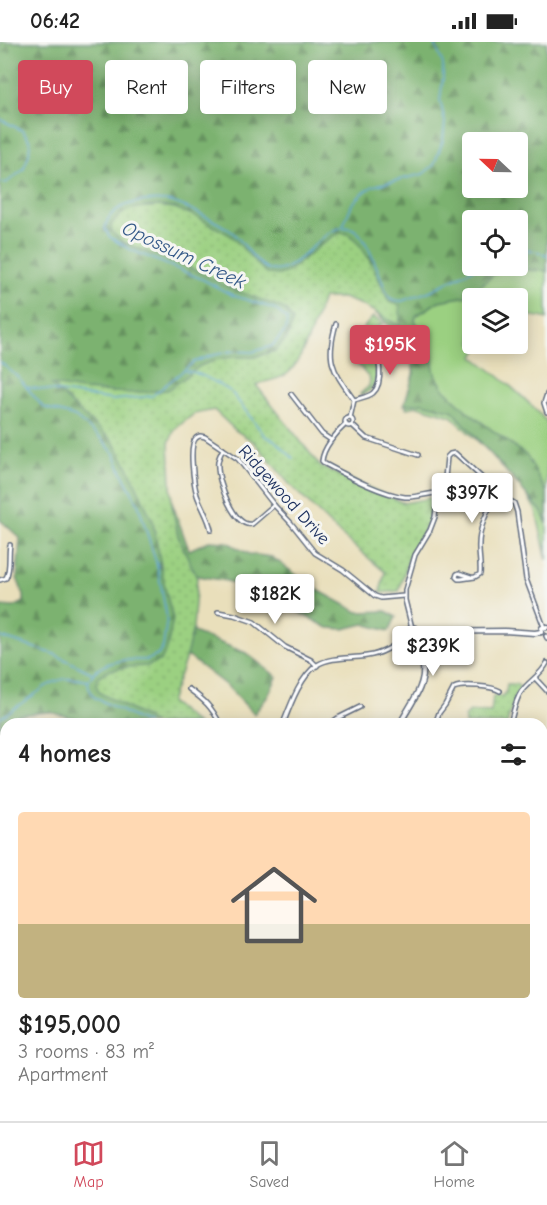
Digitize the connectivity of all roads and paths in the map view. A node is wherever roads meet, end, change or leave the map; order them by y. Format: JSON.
{"nodes":[{"id":1,"x":336,"y":324,"type":"dead end"},
{"id":2,"x":364,"y":339,"type":"dead end"},
{"id":3,"x":291,"y":394,"type":"dead end"},
{"id":4,"x":547,"y":394,"type":"edge"},
{"id":5,"x":354,"y":400,"type":"junction"},
{"id":6,"x":547,"y":412,"type":"edge"},
{"id":7,"x":350,"y":418,"type":"junction"},
{"id":8,"x":346,"y":424,"type":"junction"},
{"id":9,"x":352,"y":425,"type":"junction"},
{"id":10,"x":332,"y":440,"type":"junction"},
{"id":11,"x":223,"y":449,"type":"junction"},
{"id":12,"x":418,"y":455,"type":"dead end"},
{"id":13,"x":438,"y":493,"type":"junction"},
{"id":14,"x":500,"y":494,"type":"junction"},
{"id":15,"x":274,"y":505,"type":"junction"},
{"id":16,"x":211,"y":531,"type":"dead end"},
{"id":17,"x":10,"y":545,"type":"dead end"},
{"id":18,"x":471,"y":577,"type":"dead end"},
{"id":19,"x":0,"y":580,"type":"edge"},
{"id":20,"x":404,"y":596,"type":"junction"},
{"id":21,"x":218,"y":612,"type":"dead end"},
{"id":22,"x":545,"y":627,"type":"edge"},
{"id":23,"x":412,"y":628,"type":"junction"},
{"id":24,"x":418,"y":632,"type":"junction"},
{"id":25,"x":541,"y":632,"type":"junction"},
{"id":26,"x":407,"y":635,"type":"junction"},
{"id":27,"x":547,"y":636,"type":"edge"},
{"id":28,"x":414,"y":639,"type":"junction"},
{"id":29,"x":547,"y":663,"type":"edge"},
{"id":30,"x":317,"y":666,"type":"junction"},
{"id":31,"x":535,"y":678,"type":"junction"},
{"id":32,"x":189,"y":689,"type":"dead end"},
{"id":33,"x":500,"y":691,"type":"dead end"},
{"id":34,"x":547,"y":691,"type":"edge"},
{"id":35,"x":360,"y":707,"type":"dead end"},
{"id":36,"x":217,"y":718,"type":"edge"},
{"id":37,"x":286,"y":718,"type":"edge"},
{"id":38,"x":338,"y":718,"type":"edge"},
{"id":39,"x":402,"y":718,"type":"edge"},
{"id":40,"x":437,"y":718,"type":"edge"},
{"id":41,"x":512,"y":718,"type":"edge"}],
"edges":[{"from":1,"to":5,"type":"street"},
{"from":2,"to":5,"type":"street"},
{"from":3,"to":10,"type":"street"},
{"from":4,"to":6,"type":"street"},
{"from":5,"to":7,"type":"street"},
{"from":7,"to":8,"type":"street"},
{"from":7,"to":9,"type":"street"},
{"from":8,"to":9,"type":"street"},
{"from":8,"to":10,"type":"street"},
{"from":9,"to":12,"type":"street"},
{"from":10,"to":13,"type":"street"},
{"from":11,"to":15,"type":"street","name":"Ridgewood Drive"},
{"from":11,"to":15,"type":"street"},
{"from":11,"to":16,"type":"street","name":"Ridgewood Drive"},
{"from":13,"to":14,"type":"street"},
{"from":13,"to":20,"type":"street"},
{"from":14,"to":18,"type":"street"},
{"from":14,"to":22,"type":"street"},
{"from":15,"to":20,"type":"street","name":"Ridgewood Drive"},
{"from":17,"to":19,"type":"street"},
{"from":20,"to":23,"type":"street"},
{"from":21,"to":30,"type":"street"},
{"from":22,"to":25,"type":"street"},
{"from":23,"to":24,"type":"street"},
{"from":23,"to":26,"type":"street"},
{"from":24,"to":25,"type":"street"},
{"from":24,"to":28,"type":"street"},
{"from":25,"to":27,"type":"street"},
{"from":26,"to":28,"type":"street"},
{"from":26,"to":30,"type":"street"},
{"from":28,"to":39,"type":"street"},
{"from":29,"to":31,"type":"street"},
{"from":30,"to":37,"type":"street"},
{"from":31,"to":34,"type":"street"},
{"from":31,"to":41,"type":"street"},
{"from":32,"to":36,"type":"street"},
{"from":33,"to":40,"type":"street"},
{"from":35,"to":38,"type":"street"}]}
